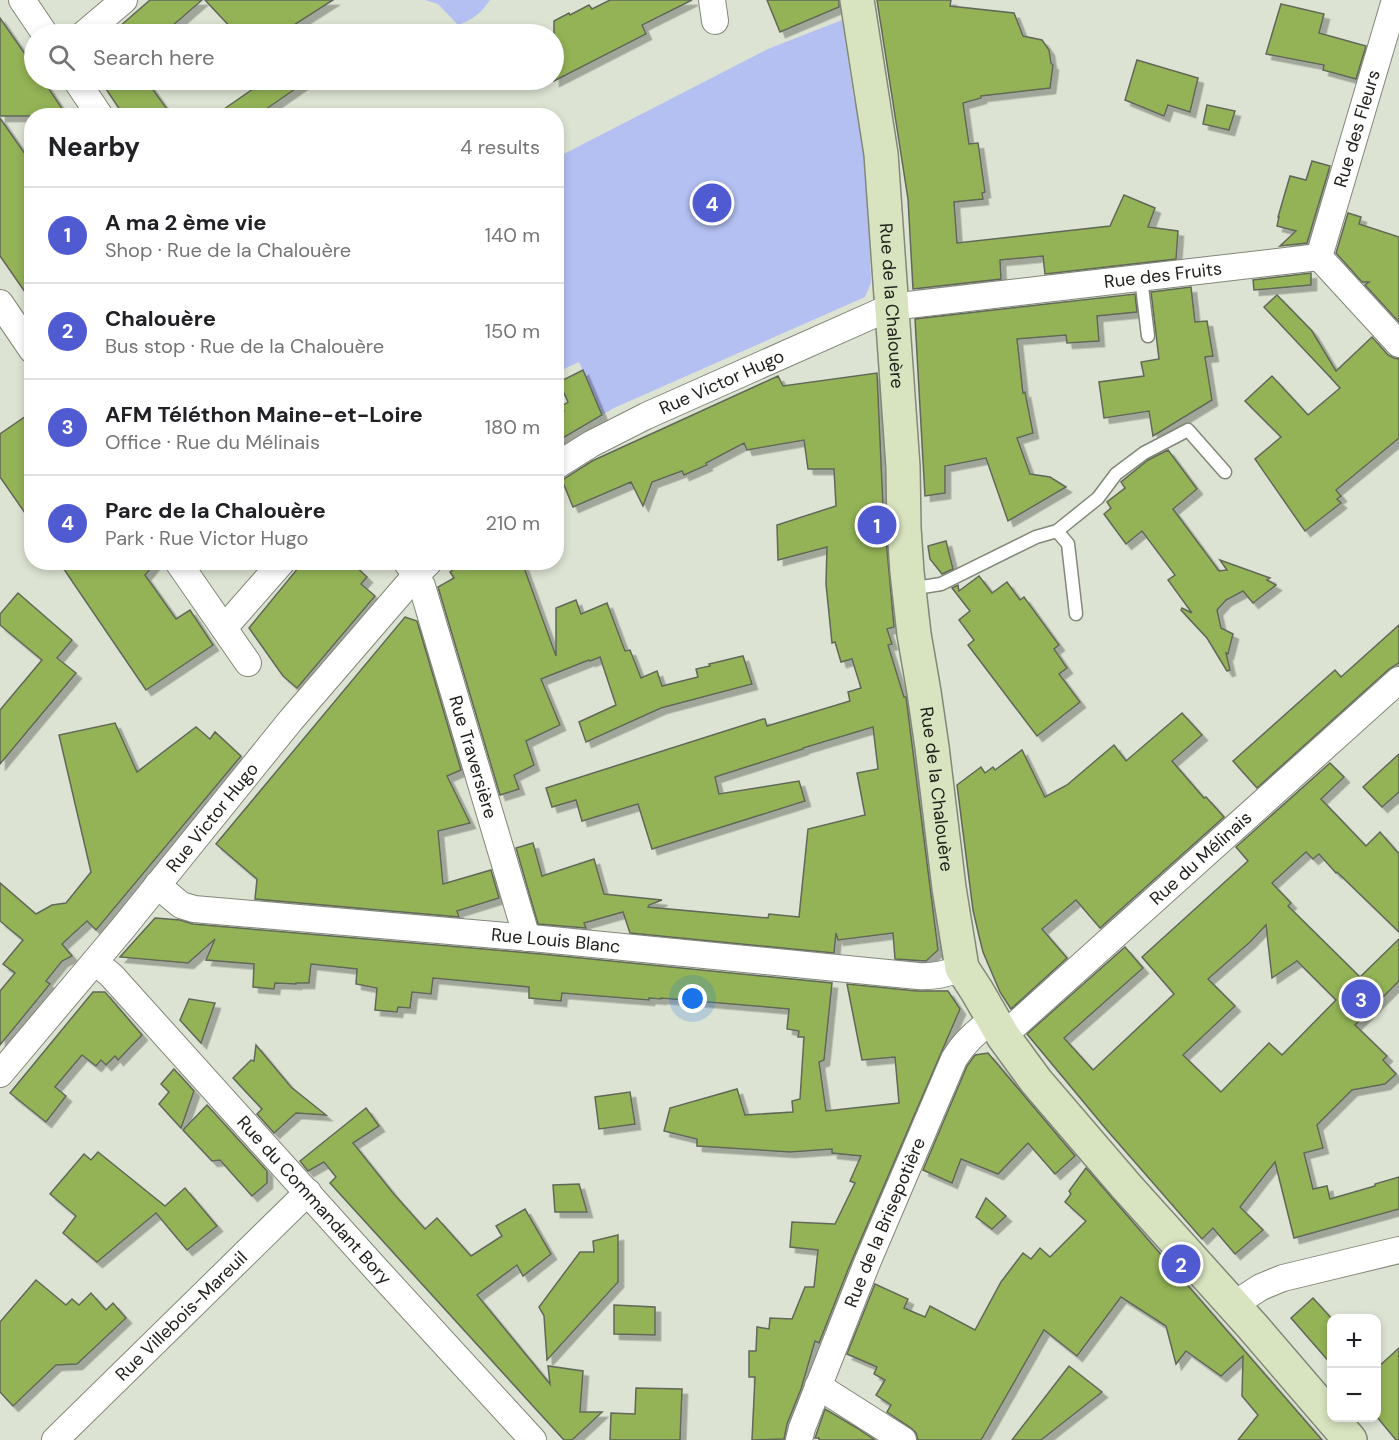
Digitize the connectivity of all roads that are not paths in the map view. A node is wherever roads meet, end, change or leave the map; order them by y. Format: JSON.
{"nodes":[{"id":1,"x":22,"y":0,"type":"edge"},
{"id":2,"x":124,"y":0,"type":"edge"},
{"id":3,"x":857,"y":0,"type":"edge"},
{"id":4,"x":1395,"y":0,"type":"edge"},
{"id":5,"x":38,"y":24,"type":"edge"},
{"id":6,"x":96,"y":24,"type":"edge"},
{"id":7,"x":83,"y":90,"type":"edge"},
{"id":8,"x":95,"y":108,"type":"edge"},
{"id":9,"x":1319,"y":257,"type":"junction"},
{"id":10,"x":1141,"y":278,"type":"junction"},
{"id":11,"x":0,"y":303,"type":"edge"},
{"id":12,"x":891,"y":307,"type":"junction"},
{"id":13,"x":1148,"y":336,"type":"dead end"},
{"id":14,"x":24,"y":338,"type":"edge"},
{"id":15,"x":1399,"y":344,"type":"edge"},
{"id":16,"x":564,"y":461,"type":"edge"},
{"id":17,"x":1225,"y":472,"type":"dead end"},
{"id":18,"x":1057,"y":531,"type":"junction"},
{"id":19,"x":184,"y":570,"type":"edge"},
{"id":20,"x":275,"y":570,"type":"edge"},
{"id":21,"x":415,"y":570,"type":"edge"},
{"id":22,"x":418,"y":570,"type":"edge"},
{"id":23,"x":909,"y":589,"type":"junction"},
{"id":24,"x":1076,"y":614,"type":"dead end"},
{"id":25,"x":224,"y":628,"type":"junction"},
{"id":26,"x":248,"y":663,"type":"dead end"},
{"id":27,"x":1399,"y":680,"type":"edge"},
{"id":28,"x":157,"y":885,"type":"junction"},
{"id":29,"x":528,"y":938,"type":"junction"},
{"id":30,"x":95,"y":962,"type":"junction"},
{"id":31,"x":962,"y":968,"type":"junction"},
{"id":32,"x":998,"y":1028,"type":"junction"},
{"id":33,"x":0,"y":1074,"type":"edge"},
{"id":34,"x":308,"y":1192,"type":"junction"},
{"id":35,"x":1399,"y":1250,"type":"edge"},
{"id":36,"x":1233,"y":1305,"type":"junction"},
{"id":37,"x":818,"y":1386,"type":"junction"},
{"id":38,"x":55,"y":1440,"type":"edge"},
{"id":39,"x":533,"y":1440,"type":"edge"},
{"id":40,"x":799,"y":1440,"type":"edge"},
{"id":41,"x":903,"y":1440,"type":"edge"},
{"id":42,"x":1350,"y":1440,"type":"edge"}],
"edges":[{"from":1,"to":5,"type":"street"},
{"from":2,"to":6,"type":"street"},
{"from":3,"to":12,"type":"street","name":"Rue de la Chalouère"},
{"from":4,"to":9,"type":"street","name":"Rue des Fleurs"},
{"from":7,"to":8,"type":"street"},
{"from":9,"to":10,"type":"street","name":"Rue des Fruits"},
{"from":9,"to":15,"type":"street"},
{"from":10,"to":12,"type":"street","name":"Rue des Fruits"},
{"from":10,"to":13,"type":"lane"},
{"from":11,"to":14,"type":"street"},
{"from":12,"to":16,"type":"street","name":"Rue Victor Hugo"},
{"from":12,"to":23,"type":"street","name":"Rue de la Chalouère"},
{"from":17,"to":18,"type":"lane"},
{"from":18,"to":23,"type":"lane"},
{"from":18,"to":24,"type":"lane"},
{"from":19,"to":25,"type":"street"},
{"from":20,"to":25,"type":"street"},
{"from":21,"to":28,"type":"street","name":"Rue Victor Hugo"},
{"from":22,"to":29,"type":"street","name":"Rue Traversière"},
{"from":23,"to":31,"type":"street","name":"Rue de la Chalouère"},
{"from":25,"to":26,"type":"street"},
{"from":27,"to":32,"type":"street","name":"Rue du Mélinais"},
{"from":28,"to":29,"type":"street","name":"Rue Louis Blanc"},
{"from":28,"to":30,"type":"street","name":"Rue Victor Hugo"},
{"from":29,"to":31,"type":"street","name":"Rue Louis Blanc"},
{"from":30,"to":33,"type":"street","name":"Rue Victor Hugo"},
{"from":30,"to":34,"type":"street","name":"Rue du Commandant Bory"},
{"from":31,"to":32,"type":"street","name":"Rue de la Chalouère"},
{"from":32,"to":36,"type":"street","name":"Rue de la Chalouère"},
{"from":32,"to":37,"type":"street","name":"Rue de la Brisepotière"},
{"from":34,"to":38,"type":"street","name":"Rue Villebois-Mareuil"},
{"from":34,"to":39,"type":"street","name":"Rue du Commandant Bory"},
{"from":35,"to":36,"type":"street"},
{"from":36,"to":42,"type":"street","name":"Rue de la Chalouère"},
{"from":37,"to":40,"type":"street","name":"Rue de la Brisepotière"},
{"from":37,"to":41,"type":"street"}]}
